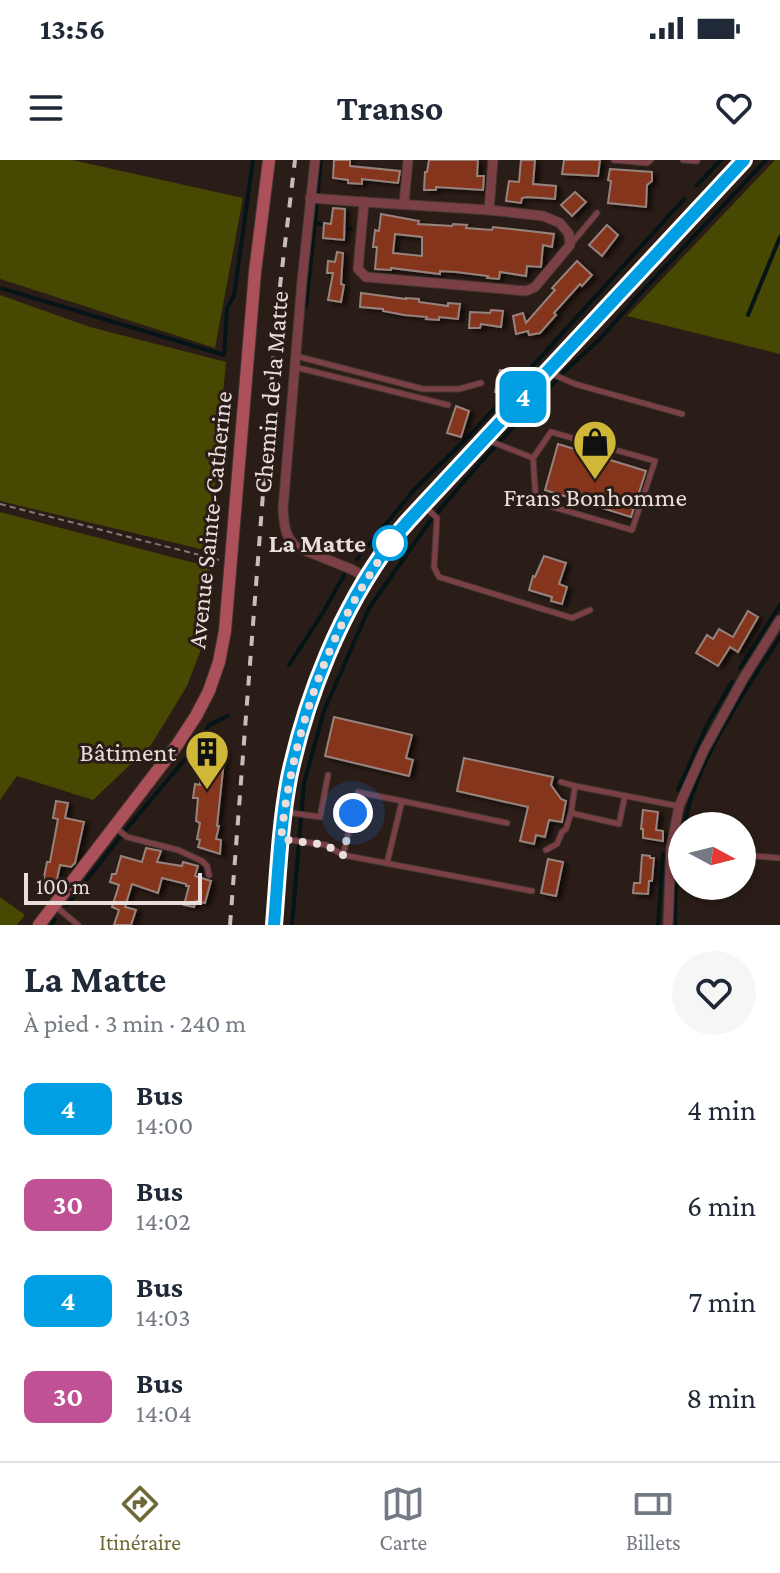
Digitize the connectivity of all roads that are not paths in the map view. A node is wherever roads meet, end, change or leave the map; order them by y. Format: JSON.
{"nodes":[{"id":1,"x":269,"y":160,"type":"edge"},
{"id":2,"x":315,"y":160,"type":"edge"},
{"id":3,"x":408,"y":160,"type":"edge"},
{"id":4,"x":493,"y":160,"type":"edge"},
{"id":5,"x":614,"y":160,"type":"edge"},
{"id":6,"x":651,"y":160,"type":"edge"},
{"id":7,"x":683,"y":160,"type":"edge"},
{"id":8,"x":743,"y":160,"type":"edge"},
{"id":9,"x":697,"y":161,"type":"edge"},
{"id":10,"x":310,"y":198,"type":"junction"},
{"id":11,"x":364,"y":202,"type":"junction"},
{"id":12,"x":404,"y":204,"type":"junction"},
{"id":13,"x":489,"y":210,"type":"junction"},
{"id":14,"x":597,"y":213,"type":"dead end"},
{"id":15,"x":570,"y":245,"type":"junction"},
{"id":16,"x":296,"y":356,"type":"junction"},
{"id":17,"x":295,"y":367,"type":"junction"},
{"id":18,"x":547,"y":372,"type":"junction"},
{"id":19,"x":481,"y":383,"type":"dead end"},
{"id":20,"x":448,"y":405,"type":"dead end"},
{"id":21,"x":682,"y":414,"type":"dead end"},
{"id":22,"x":484,"y":439,"type":"junction"},
{"id":23,"x":533,"y":458,"type":"junction"},
{"id":24,"x":423,"y":505,"type":"junction"},
{"id":25,"x":367,"y":578,"type":"junction"},
{"id":26,"x":590,"y":610,"type":"dead end"},
{"id":27,"x":780,"y":620,"type":"edge"},
{"id":28,"x":328,"y":775,"type":"dead end"},
{"id":29,"x":561,"y":782,"type":"dead end"},
{"id":30,"x":575,"y":786,"type":"junction"},
{"id":31,"x":625,"y":796,"type":"junction"},
{"id":32,"x":402,"y":801,"type":"junction"},
{"id":33,"x":679,"y":806,"type":"junction"},
{"id":34,"x":284,"y":812,"type":"junction"},
{"id":35,"x":678,"y":812,"type":"edge"},
{"id":36,"x":571,"y":813,"type":"junction"},
{"id":37,"x":507,"y":823,"type":"dead end"},
{"id":38,"x":116,"y":829,"type":"junction"},
{"id":39,"x":281,"y":839,"type":"junction"},
{"id":40,"x":546,"y":850,"type":"dead end"},
{"id":41,"x":343,"y":855,"type":"junction"},
{"id":42,"x":756,"y":856,"type":"edge"},
{"id":43,"x":780,"y":858,"type":"edge"},
{"id":44,"x":387,"y":863,"type":"junction"},
{"id":45,"x":209,"y":875,"type":"dead end"},
{"id":46,"x":532,"y":891,"type":"dead end"},
{"id":47,"x":669,"y":900,"type":"edge"},
{"id":48,"x":54,"y":905,"type":"junction"},
{"id":49,"x":39,"y":925,"type":"edge"},
{"id":50,"x":78,"y":925,"type":"edge"},
{"id":51,"x":274,"y":925,"type":"edge"},
{"id":52,"x":668,"y":925,"type":"edge"}],
"edges":[{"from":1,"to":38,"type":"main road","name":"Avenue Sainte-Catherine"},
{"from":2,"to":10,"type":"street","name":"Chemin de la Matte"},
{"from":3,"to":12,"type":"street"},
{"from":4,"to":13,"type":"street"},
{"from":5,"to":6,"type":"lane"},
{"from":7,"to":9,"type":"lane"},
{"from":8,"to":18,"type":"main road"},
{"from":10,"to":11,"type":"street"},
{"from":10,"to":16,"type":"street","name":"Chemin de la Matte"},
{"from":11,"to":12,"type":"street"},
{"from":11,"to":15,"type":"street"},
{"from":12,"to":13,"type":"street"},
{"from":13,"to":15,"type":"street"},
{"from":14,"to":15,"type":"lane"},
{"from":16,"to":17,"type":"street","name":"Chemin de la Matte"},
{"from":16,"to":19,"type":"lane"},
{"from":17,"to":20,"type":"lane"},
{"from":17,"to":25,"type":"street","name":"Chemin de la Matte"},
{"from":18,"to":21,"type":"lane"},
{"from":18,"to":22,"type":"main road"},
{"from":22,"to":23,"type":"lane"},
{"from":22,"to":24,"type":"main road"},
{"from":23,"to":23,"type":"lane"},
{"from":24,"to":25,"type":"main road"},
{"from":24,"to":26,"type":"lane"},
{"from":25,"to":34,"type":"main road"},
{"from":27,"to":33,"type":"street"},
{"from":28,"to":34,"type":"lane"},
{"from":29,"to":30,"type":"lane"},
{"from":30,"to":31,"type":"lane"},
{"from":30,"to":36,"type":"lane"},
{"from":31,"to":33,"type":"lane"},
{"from":31,"to":36,"type":"lane"},
{"from":32,"to":37,"type":"lane"},
{"from":32,"to":41,"type":"lane"},
{"from":32,"to":44,"type":"lane"},
{"from":33,"to":35,"type":"street"},
{"from":34,"to":39,"type":"main road"},
{"from":36,"to":40,"type":"lane"},
{"from":38,"to":45,"type":"lane"},
{"from":38,"to":48,"type":"main road","name":"Avenue Sainte-Catherine"},
{"from":39,"to":41,"type":"lane"},
{"from":39,"to":51,"type":"main road"},
{"from":41,"to":44,"type":"lane"},
{"from":42,"to":43,"type":"lane"},
{"from":44,"to":46,"type":"lane"},
{"from":47,"to":52,"type":"street"},
{"from":48,"to":49,"type":"main road","name":"Avenue Sainte-Catherine"},
{"from":48,"to":50,"type":"lane"}]}
